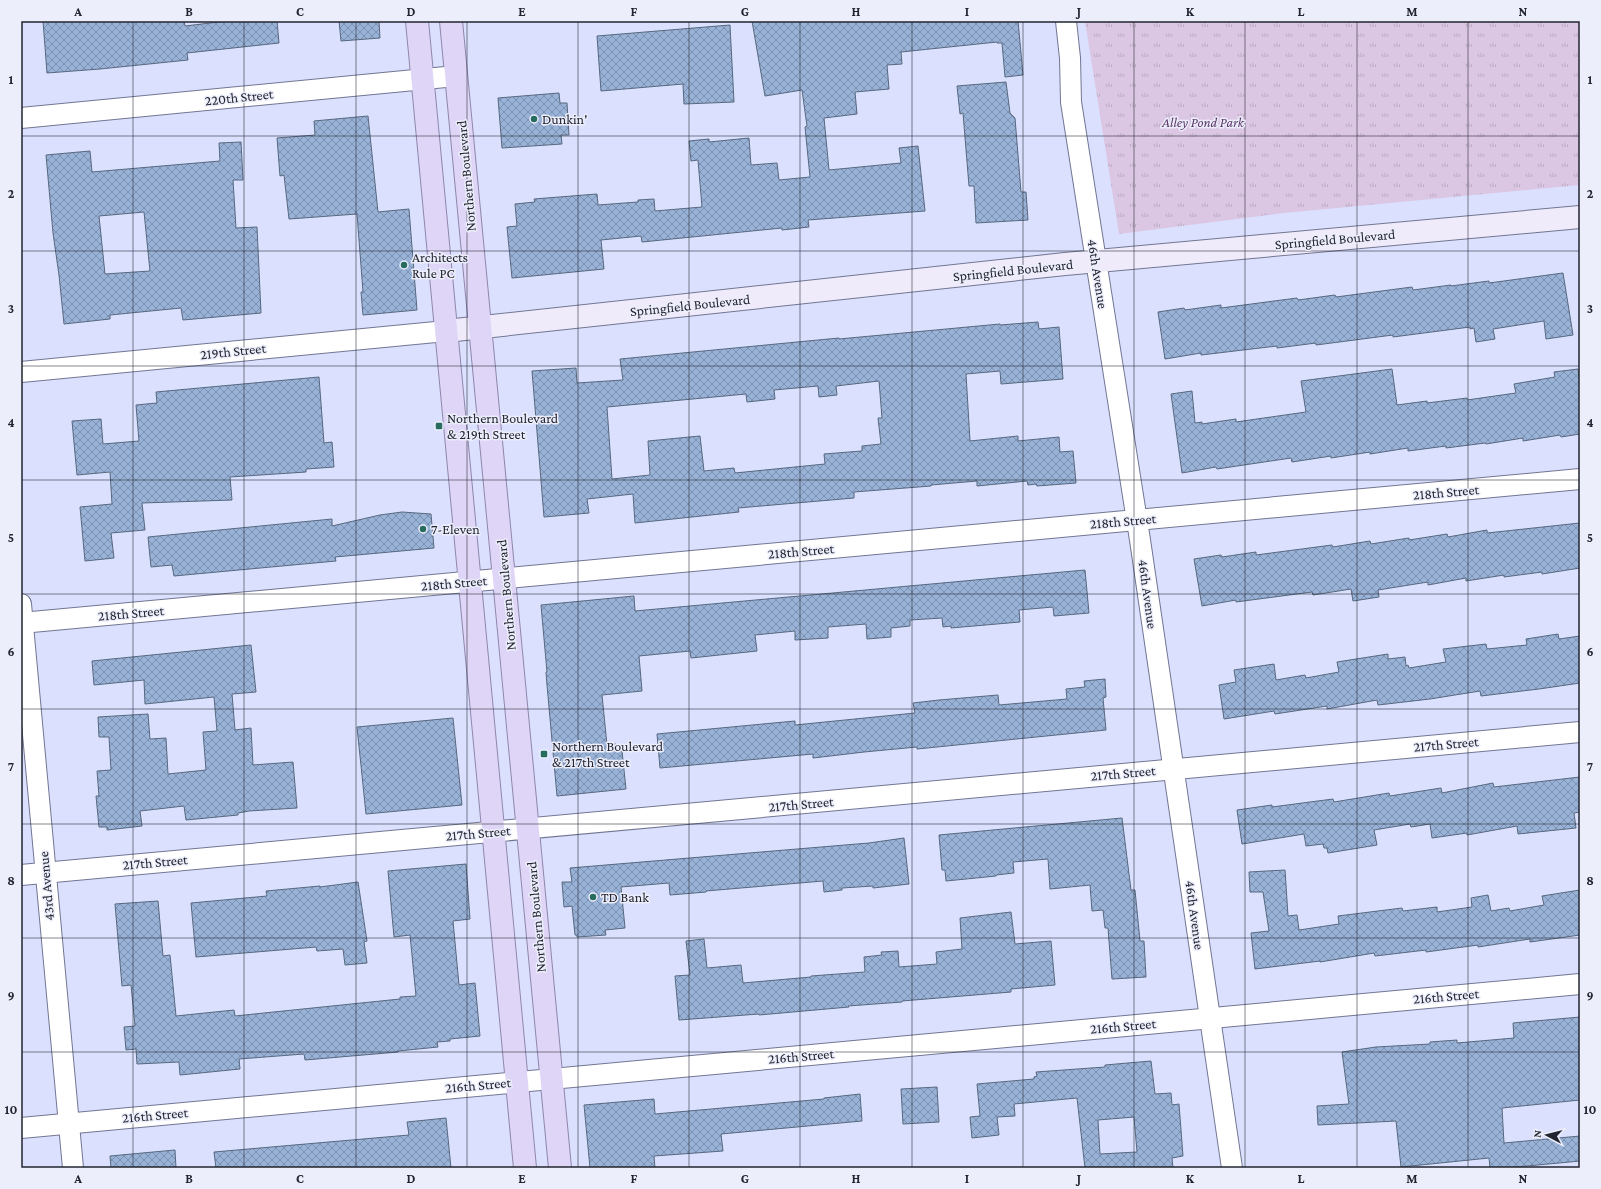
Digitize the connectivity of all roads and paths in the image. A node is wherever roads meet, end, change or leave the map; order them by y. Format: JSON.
{"nodes":[{"id":1,"x":417,"y":21,"type":"edge"},
{"id":2,"x":451,"y":21,"type":"edge"},
{"id":3,"x":1066,"y":21,"type":"edge"},
{"id":4,"x":456,"y":76,"type":"junction"},
{"id":5,"x":422,"y":79,"type":"junction"},
{"id":6,"x":21,"y":118,"type":"edge"},
{"id":7,"x":1580,"y":217,"type":"edge"},
{"id":8,"x":1096,"y":261,"type":"junction"},
{"id":9,"x":480,"y":327,"type":"junction"},
{"id":10,"x":446,"y":331,"type":"junction"},
{"id":11,"x":21,"y":372,"type":"edge"},
{"id":12,"x":1580,"y":479,"type":"edge"},
{"id":13,"x":1137,"y":520,"type":"junction"},
{"id":14,"x":504,"y":579,"type":"junction"},
{"id":15,"x":470,"y":582,"type":"junction"},
{"id":16,"x":22,"y":616,"type":"edge"},
{"id":17,"x":1580,"y":732,"type":"edge"},
{"id":18,"x":1174,"y":769,"type":"junction"},
{"id":19,"x":528,"y":828,"type":"junction"},
{"id":20,"x":493,"y":832,"type":"junction"},
{"id":21,"x":45,"y":872,"type":"junction"},
{"id":22,"x":21,"y":875,"type":"edge"},
{"id":23,"x":1580,"y":984,"type":"edge"},
{"id":24,"x":1210,"y":1018,"type":"junction"},
{"id":25,"x":552,"y":1078,"type":"junction"},
{"id":26,"x":517,"y":1082,"type":"junction"},
{"id":27,"x":69,"y":1123,"type":"junction"},
{"id":28,"x":21,"y":1128,"type":"edge"},
{"id":29,"x":73,"y":1168,"type":"edge"},
{"id":30,"x":525,"y":1168,"type":"edge"},
{"id":31,"x":560,"y":1168,"type":"edge"},
{"id":32,"x":1232,"y":1168,"type":"edge"}],
"edges":[{"from":1,"to":5,"type":"main road"},
{"from":2,"to":4,"type":"main road","name":"Northern Boulevard"},
{"from":3,"to":8,"type":"street","name":"46th Avenue"},
{"from":4,"to":5,"type":"street","name":"220th Street"},
{"from":4,"to":9,"type":"main road","name":"Northern Boulevard"},
{"from":5,"to":6,"type":"street","name":"220th Street"},
{"from":5,"to":10,"type":"main road"},
{"from":7,"to":8,"type":"main road","name":"Springfield Boulevard"},
{"from":8,"to":9,"type":"main road","name":"Springfield Boulevard"},
{"from":8,"to":13,"type":"street","name":"46th Avenue"},
{"from":9,"to":10,"type":"main road","name":"Springfield Boulevard"},
{"from":9,"to":14,"type":"main road","name":"Northern Boulevard"},
{"from":10,"to":11,"type":"street","name":"219th Street"},
{"from":10,"to":15,"type":"main road"},
{"from":12,"to":13,"type":"street","name":"218th Street"},
{"from":13,"to":14,"type":"street","name":"218th Street"},
{"from":13,"to":18,"type":"street","name":"46th Avenue"},
{"from":14,"to":15,"type":"street","name":"218th Street"},
{"from":14,"to":19,"type":"main road","name":"Northern Boulevard"},
{"from":15,"to":16,"type":"street","name":"218th Street"},
{"from":15,"to":20,"type":"main road"},
{"from":16,"to":21,"type":"street","name":"43rd Avenue"},
{"from":17,"to":18,"type":"street","name":"217th Street"},
{"from":18,"to":19,"type":"street","name":"217th Street"},
{"from":18,"to":24,"type":"street","name":"46th Avenue"},
{"from":19,"to":20,"type":"street","name":"217th Street"},
{"from":19,"to":25,"type":"main road","name":"Northern Boulevard"},
{"from":20,"to":21,"type":"street","name":"217th Street"},
{"from":20,"to":26,"type":"main road"},
{"from":21,"to":22,"type":"street","name":"217th Street"},
{"from":21,"to":27,"type":"street","name":"43rd Avenue"},
{"from":23,"to":24,"type":"street","name":"216th Street"},
{"from":24,"to":25,"type":"street","name":"216th Street"},
{"from":24,"to":32,"type":"street","name":"46th Avenue"},
{"from":25,"to":26,"type":"street","name":"216th Street"},
{"from":25,"to":31,"type":"main road","name":"Northern Boulevard"},
{"from":26,"to":27,"type":"street","name":"216th Street"},
{"from":26,"to":30,"type":"main road"},
{"from":27,"to":28,"type":"street","name":"216th Street"},
{"from":27,"to":29,"type":"street","name":"43rd Avenue"}]}
